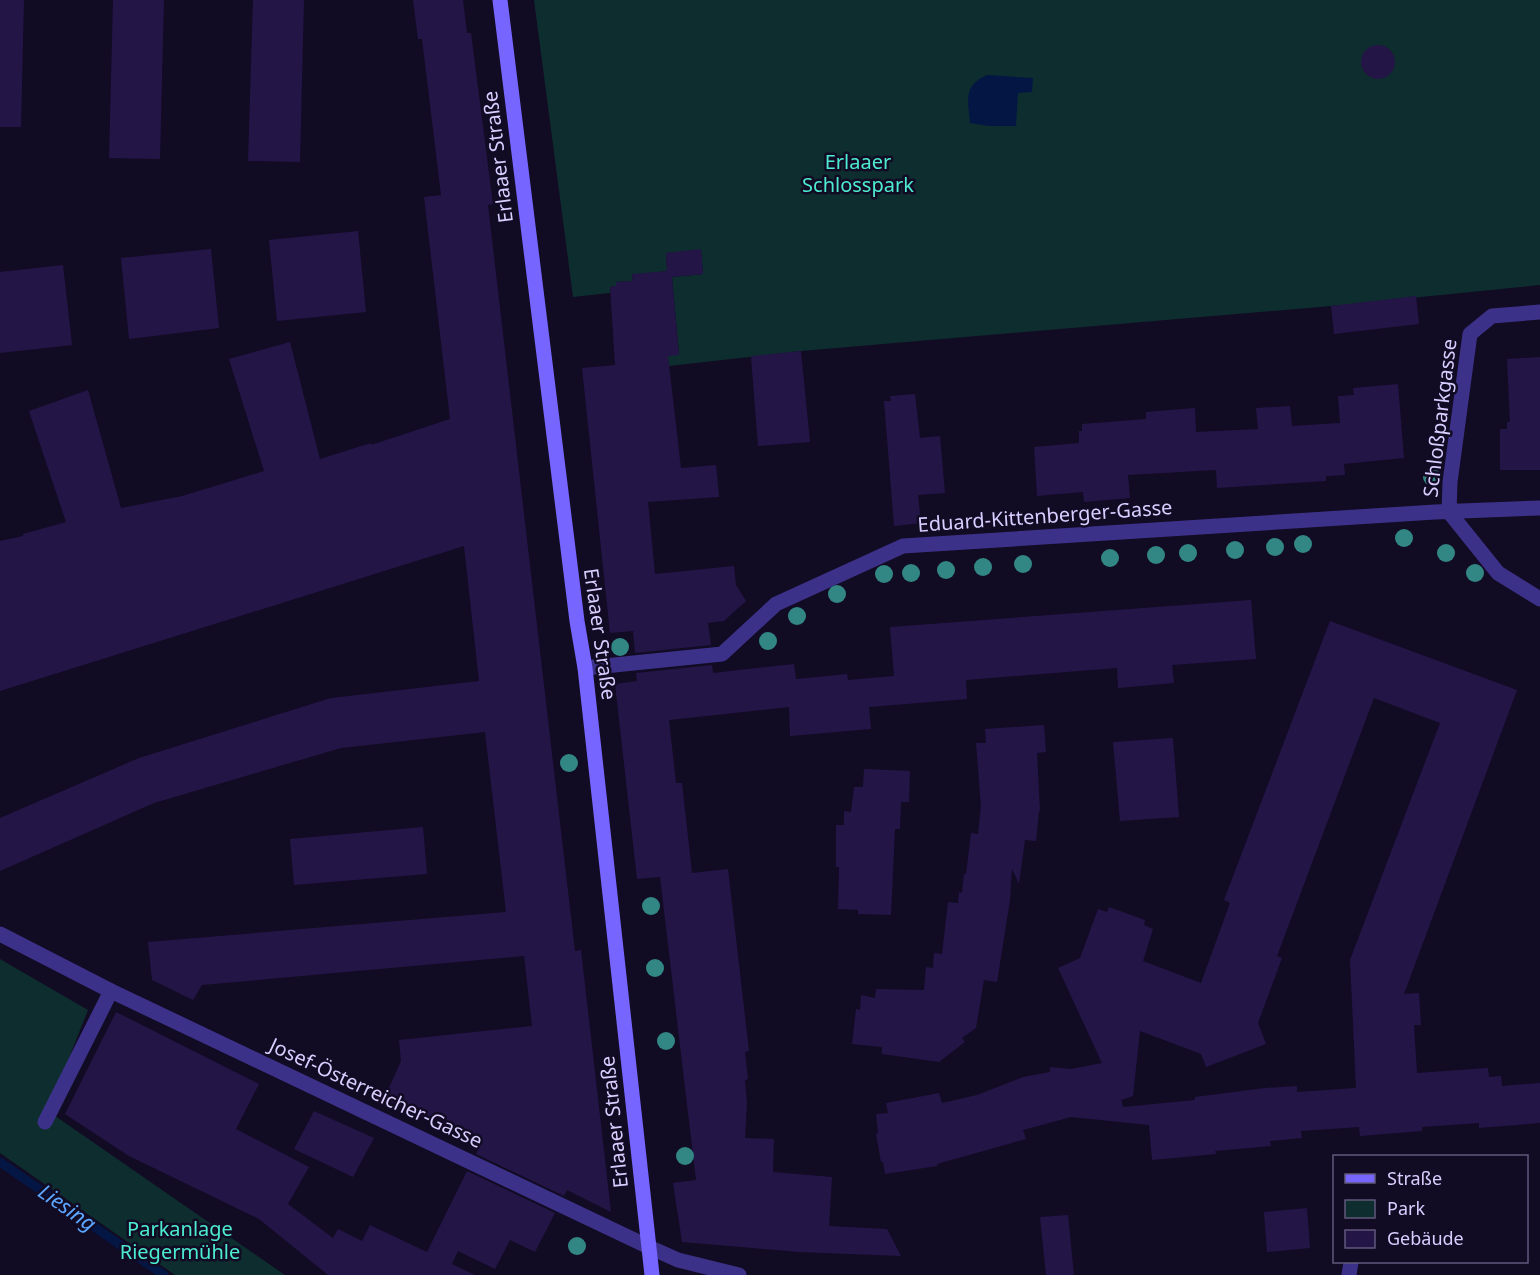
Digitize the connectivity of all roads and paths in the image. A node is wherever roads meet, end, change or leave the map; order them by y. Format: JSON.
{"nodes":[{"id":1,"x":500,"y":0,"type":"edge"},
{"id":2,"x":1540,"y":312,"type":"edge"},
{"id":3,"x":1540,"y":508,"type":"edge"},
{"id":4,"x":1449,"y":512,"type":"junction"},
{"id":5,"x":1540,"y":599,"type":"edge"},
{"id":6,"x":585,"y":668,"type":"junction"},
{"id":7,"x":0,"y":934,"type":"edge"},
{"id":8,"x":111,"y":991,"type":"junction"},
{"id":9,"x":45,"y":1122,"type":"dead end"},
{"id":10,"x":649,"y":1247,"type":"junction"},
{"id":11,"x":652,"y":1275,"type":"edge"},
{"id":12,"x":740,"y":1275,"type":"edge"}],
"edges":[{"from":1,"to":6,"type":"main road","name":"Erlaaer Straße"},
{"from":2,"to":4,"type":"street","name":"Schloßparkgasse"},
{"from":3,"to":4,"type":"street","name":"Eduard-Kittenberger-Gasse"},
{"from":4,"to":5,"type":"street"},
{"from":4,"to":6,"type":"street","name":"Eduard-Kittenberger-Gasse"},
{"from":6,"to":10,"type":"main road","name":"Erlaaer Straße"},
{"from":7,"to":8,"type":"street","name":"Josef-Österreicher-Gasse"},
{"from":8,"to":9,"type":"street"},
{"from":8,"to":10,"type":"street","name":"Josef-Österreicher-Gasse"},
{"from":10,"to":11,"type":"main road","name":"Erlaaer Straße"},
{"from":10,"to":12,"type":"street","name":"Josef-Österreicher-Gasse"}]}
